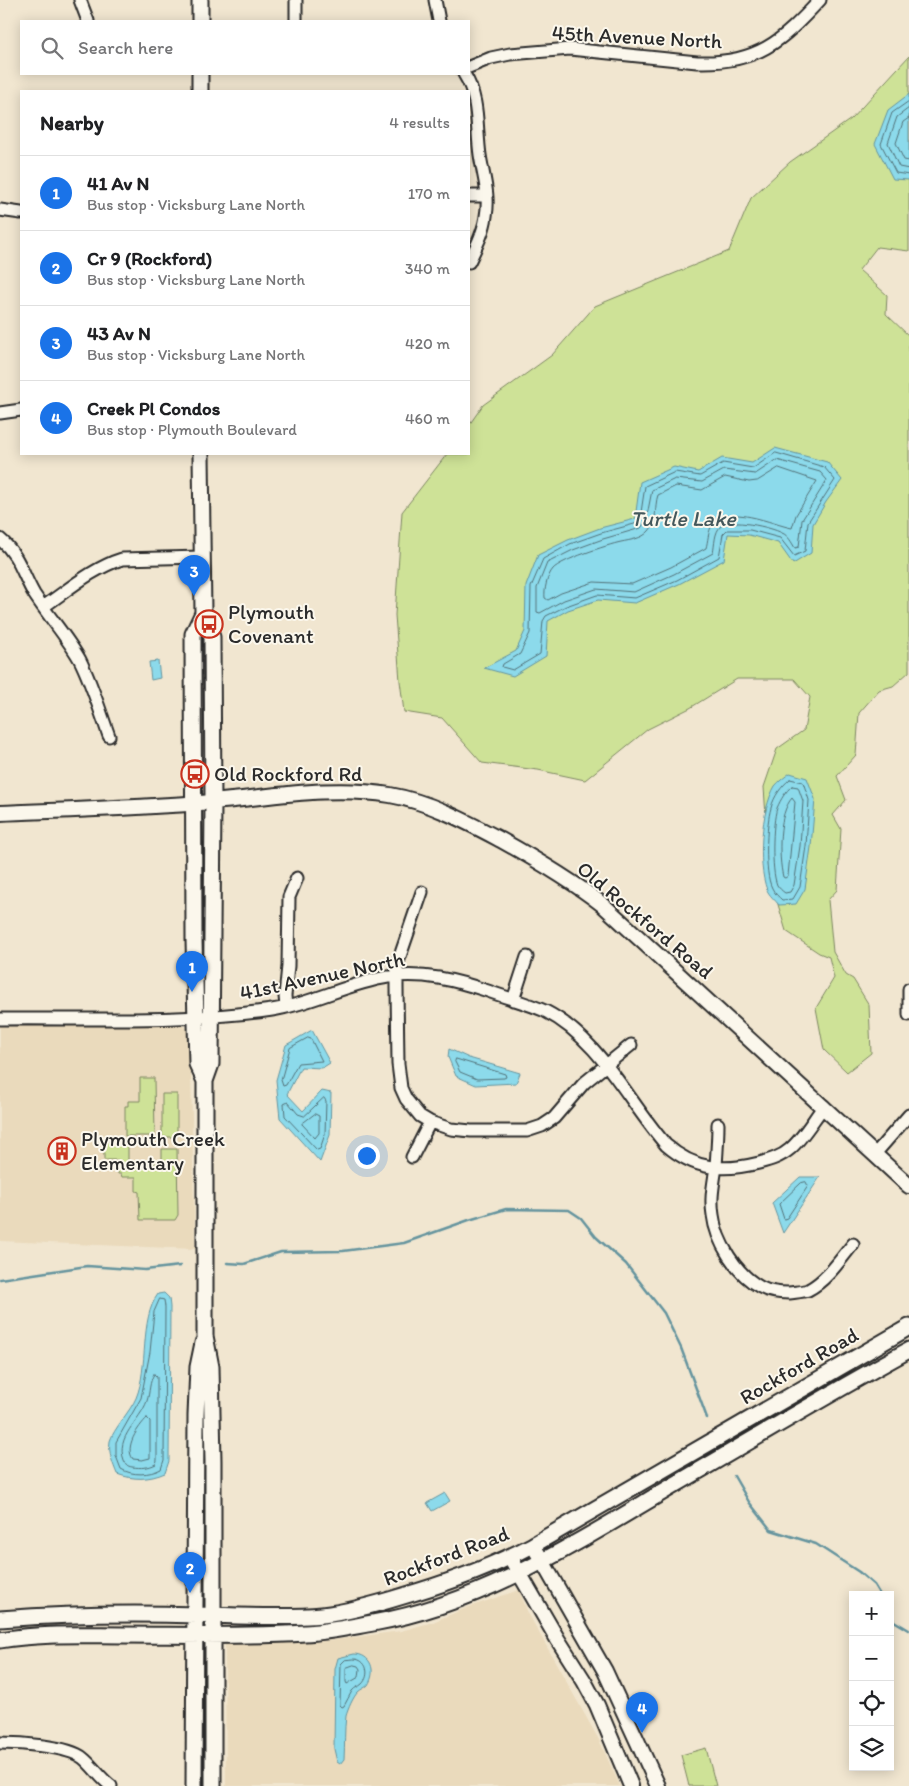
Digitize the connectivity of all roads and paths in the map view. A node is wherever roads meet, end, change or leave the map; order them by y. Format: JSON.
{"nodes":[{"id":1,"x":80,"y":0,"type":"edge"},
{"id":2,"x":200,"y":0,"type":"edge"},
{"id":3,"x":296,"y":0,"type":"edge"},
{"id":4,"x":435,"y":0,"type":"edge"},
{"id":5,"x":820,"y":0,"type":"edge"},
{"id":6,"x":88,"y":20,"type":"edge"},
{"id":7,"x":200,"y":20,"type":"edge"},
{"id":8,"x":296,"y":20,"type":"edge"},
{"id":9,"x":439,"y":20,"type":"edge"},
{"id":10,"x":470,"y":67,"type":"edge"},
{"id":11,"x":200,"y":75,"type":"edge"},
{"id":12,"x":465,"y":75,"type":"edge"},
{"id":13,"x":200,"y":90,"type":"edge"},
{"id":14,"x":470,"y":196,"type":"edge"},
{"id":15,"x":487,"y":196,"type":"junction"},
{"id":16,"x":0,"y":210,"type":"edge"},
{"id":17,"x":20,"y":213,"type":"edge"},
{"id":18,"x":470,"y":260,"type":"edge"},
{"id":19,"x":20,"y":410,"type":"edge"},
{"id":20,"x":0,"y":413,"type":"edge"},
{"id":21,"x":201,"y":455,"type":"edge"},
{"id":22,"x":0,"y":539,"type":"edge"},
{"id":23,"x":202,"y":558,"type":"junction"},
{"id":24,"x":43,"y":607,"type":"junction"},
{"id":25,"x":203,"y":613,"type":"junction"},
{"id":26,"x":109,"y":736,"type":"dead end"},
{"id":27,"x":213,"y":802,"type":"junction"},
{"id":28,"x":194,"y":803,"type":"junction"},
{"id":29,"x":0,"y":814,"type":"edge"},
{"id":30,"x":297,"y":878,"type":"dead end"},
{"id":31,"x":422,"y":892,"type":"dead end"},
{"id":32,"x":527,"y":957,"type":"dead end"},
{"id":33,"x":397,"y":976,"type":"junction"},
{"id":34,"x":909,"y":989,"type":"edge"},
{"id":35,"x":513,"y":1000,"type":"junction"},
{"id":36,"x":286,"y":1006,"type":"junction"},
{"id":37,"x":909,"y":1015,"type":"edge"},
{"id":38,"x":204,"y":1017,"type":"junction"},
{"id":39,"x":0,"y":1019,"type":"edge"},
{"id":40,"x":631,"y":1045,"type":"dead end"},
{"id":41,"x":607,"y":1066,"type":"junction"},
{"id":42,"x":824,"y":1106,"type":"junction"},
{"id":43,"x":909,"y":1115,"type":"edge"},
{"id":44,"x":430,"y":1122,"type":"junction"},
{"id":45,"x":718,"y":1124,"type":"dead end"},
{"id":46,"x":875,"y":1154,"type":"junction"},
{"id":47,"x":412,"y":1157,"type":"dead end"},
{"id":48,"x":716,"y":1168,"type":"junction"},
{"id":49,"x":909,"y":1186,"type":"edge"},
{"id":50,"x":853,"y":1244,"type":"dead end"},
{"id":51,"x":909,"y":1327,"type":"edge"},
{"id":52,"x":205,"y":1336,"type":"junction"},
{"id":53,"x":909,"y":1350,"type":"edge"},
{"id":54,"x":533,"y":1545,"type":"junction"},
{"id":55,"x":510,"y":1557,"type":"junction"},
{"id":56,"x":542,"y":1562,"type":"junction"},
{"id":57,"x":520,"y":1574,"type":"junction"},
{"id":58,"x":194,"y":1614,"type":"junction"},
{"id":59,"x":213,"y":1615,"type":"junction"},
{"id":60,"x":0,"y":1618,"type":"edge"},
{"id":61,"x":194,"y":1635,"type":"junction"},
{"id":62,"x":213,"y":1635,"type":"junction"},
{"id":63,"x":0,"y":1640,"type":"edge"},
{"id":64,"x":0,"y":1743,"type":"edge"},
{"id":65,"x":110,"y":1786,"type":"edge"},
{"id":66,"x":194,"y":1786,"type":"edge"},
{"id":67,"x":213,"y":1786,"type":"edge"},
{"id":68,"x":631,"y":1786,"type":"edge"},
{"id":69,"x":658,"y":1786,"type":"edge"}],
"edges":[{"from":1,"to":6,"type":"street"},
{"from":2,"to":7,"type":"main road"},
{"from":3,"to":8,"type":"street"},
{"from":4,"to":9,"type":"street"},
{"from":5,"to":10,"type":"street","name":"45th Avenue North"},
{"from":11,"to":13,"type":"main road"},
{"from":12,"to":15,"type":"street"},
{"from":14,"to":15,"type":"street"},
{"from":15,"to":18,"type":"street"},
{"from":16,"to":17,"type":"street"},
{"from":19,"to":20,"type":"street"},
{"from":21,"to":23,"type":"main road"},
{"from":22,"to":24,"type":"street"},
{"from":23,"to":24,"type":"street"},
{"from":23,"to":25,"type":"main road"},
{"from":24,"to":26,"type":"street"},
{"from":25,"to":27,"type":"main road"},
{"from":25,"to":28,"type":"main road"},
{"from":27,"to":28,"type":"street","name":"Old Rockford Road"},
{"from":27,"to":38,"type":"main road"},
{"from":27,"to":42,"type":"street","name":"Old Rockford Road"},
{"from":28,"to":29,"type":"street","name":"Old Rockford Road"},
{"from":28,"to":38,"type":"main road"},
{"from":30,"to":36,"type":"street"},
{"from":31,"to":33,"type":"street"},
{"from":32,"to":35,"type":"street"},
{"from":33,"to":35,"type":"street","name":"41st Avenue North"},
{"from":33,"to":36,"type":"street","name":"41st Avenue North"},
{"from":33,"to":44,"type":"street"},
{"from":34,"to":37,"type":"street"},
{"from":35,"to":41,"type":"street","name":"41st Avenue North"},
{"from":36,"to":38,"type":"street","name":"41st Avenue North"},
{"from":38,"to":39,"type":"street","name":"41st Avenue North"},
{"from":38,"to":52,"type":"main road"},
{"from":40,"to":41,"type":"street"},
{"from":41,"to":44,"type":"street"},
{"from":41,"to":48,"type":"street","name":"41st Avenue North"},
{"from":42,"to":46,"type":"street","name":"Old Rockford Road"},
{"from":42,"to":48,"type":"street","name":"41st Avenue North"},
{"from":43,"to":46,"type":"street"},
{"from":44,"to":47,"type":"street"},
{"from":45,"to":48,"type":"street"},
{"from":46,"to":49,"type":"street","name":"Old Rockford Road"},
{"from":48,"to":50,"type":"street"},
{"from":51,"to":54,"type":"main road","name":"Rockford Road"},
{"from":52,"to":58,"type":"main road"},
{"from":52,"to":59,"type":"main road"},
{"from":53,"to":56,"type":"main road","name":"Rockford Road"},
{"from":54,"to":55,"type":"main road","name":"Rockford Road"},
{"from":54,"to":56,"type":"street"},
{"from":55,"to":57,"type":"street"},
{"from":55,"to":59,"type":"main road","name":"Rockford Road"},
{"from":56,"to":57,"type":"main road","name":"Rockford Road"},
{"from":56,"to":69,"type":"street"},
{"from":57,"to":62,"type":"main road","name":"Rockford Road"},
{"from":57,"to":68,"type":"street"},
{"from":58,"to":59,"type":"main road","name":"Rockford Road"},
{"from":58,"to":60,"type":"main road","name":"Rockford Road"},
{"from":58,"to":61,"type":"main road"},
{"from":59,"to":62,"type":"main road"},
{"from":61,"to":62,"type":"main road","name":"Rockford Road"},
{"from":61,"to":63,"type":"main road","name":"Rockford Road"},
{"from":61,"to":66,"type":"main road"},
{"from":62,"to":67,"type":"main road"},
{"from":64,"to":65,"type":"street"}]}
